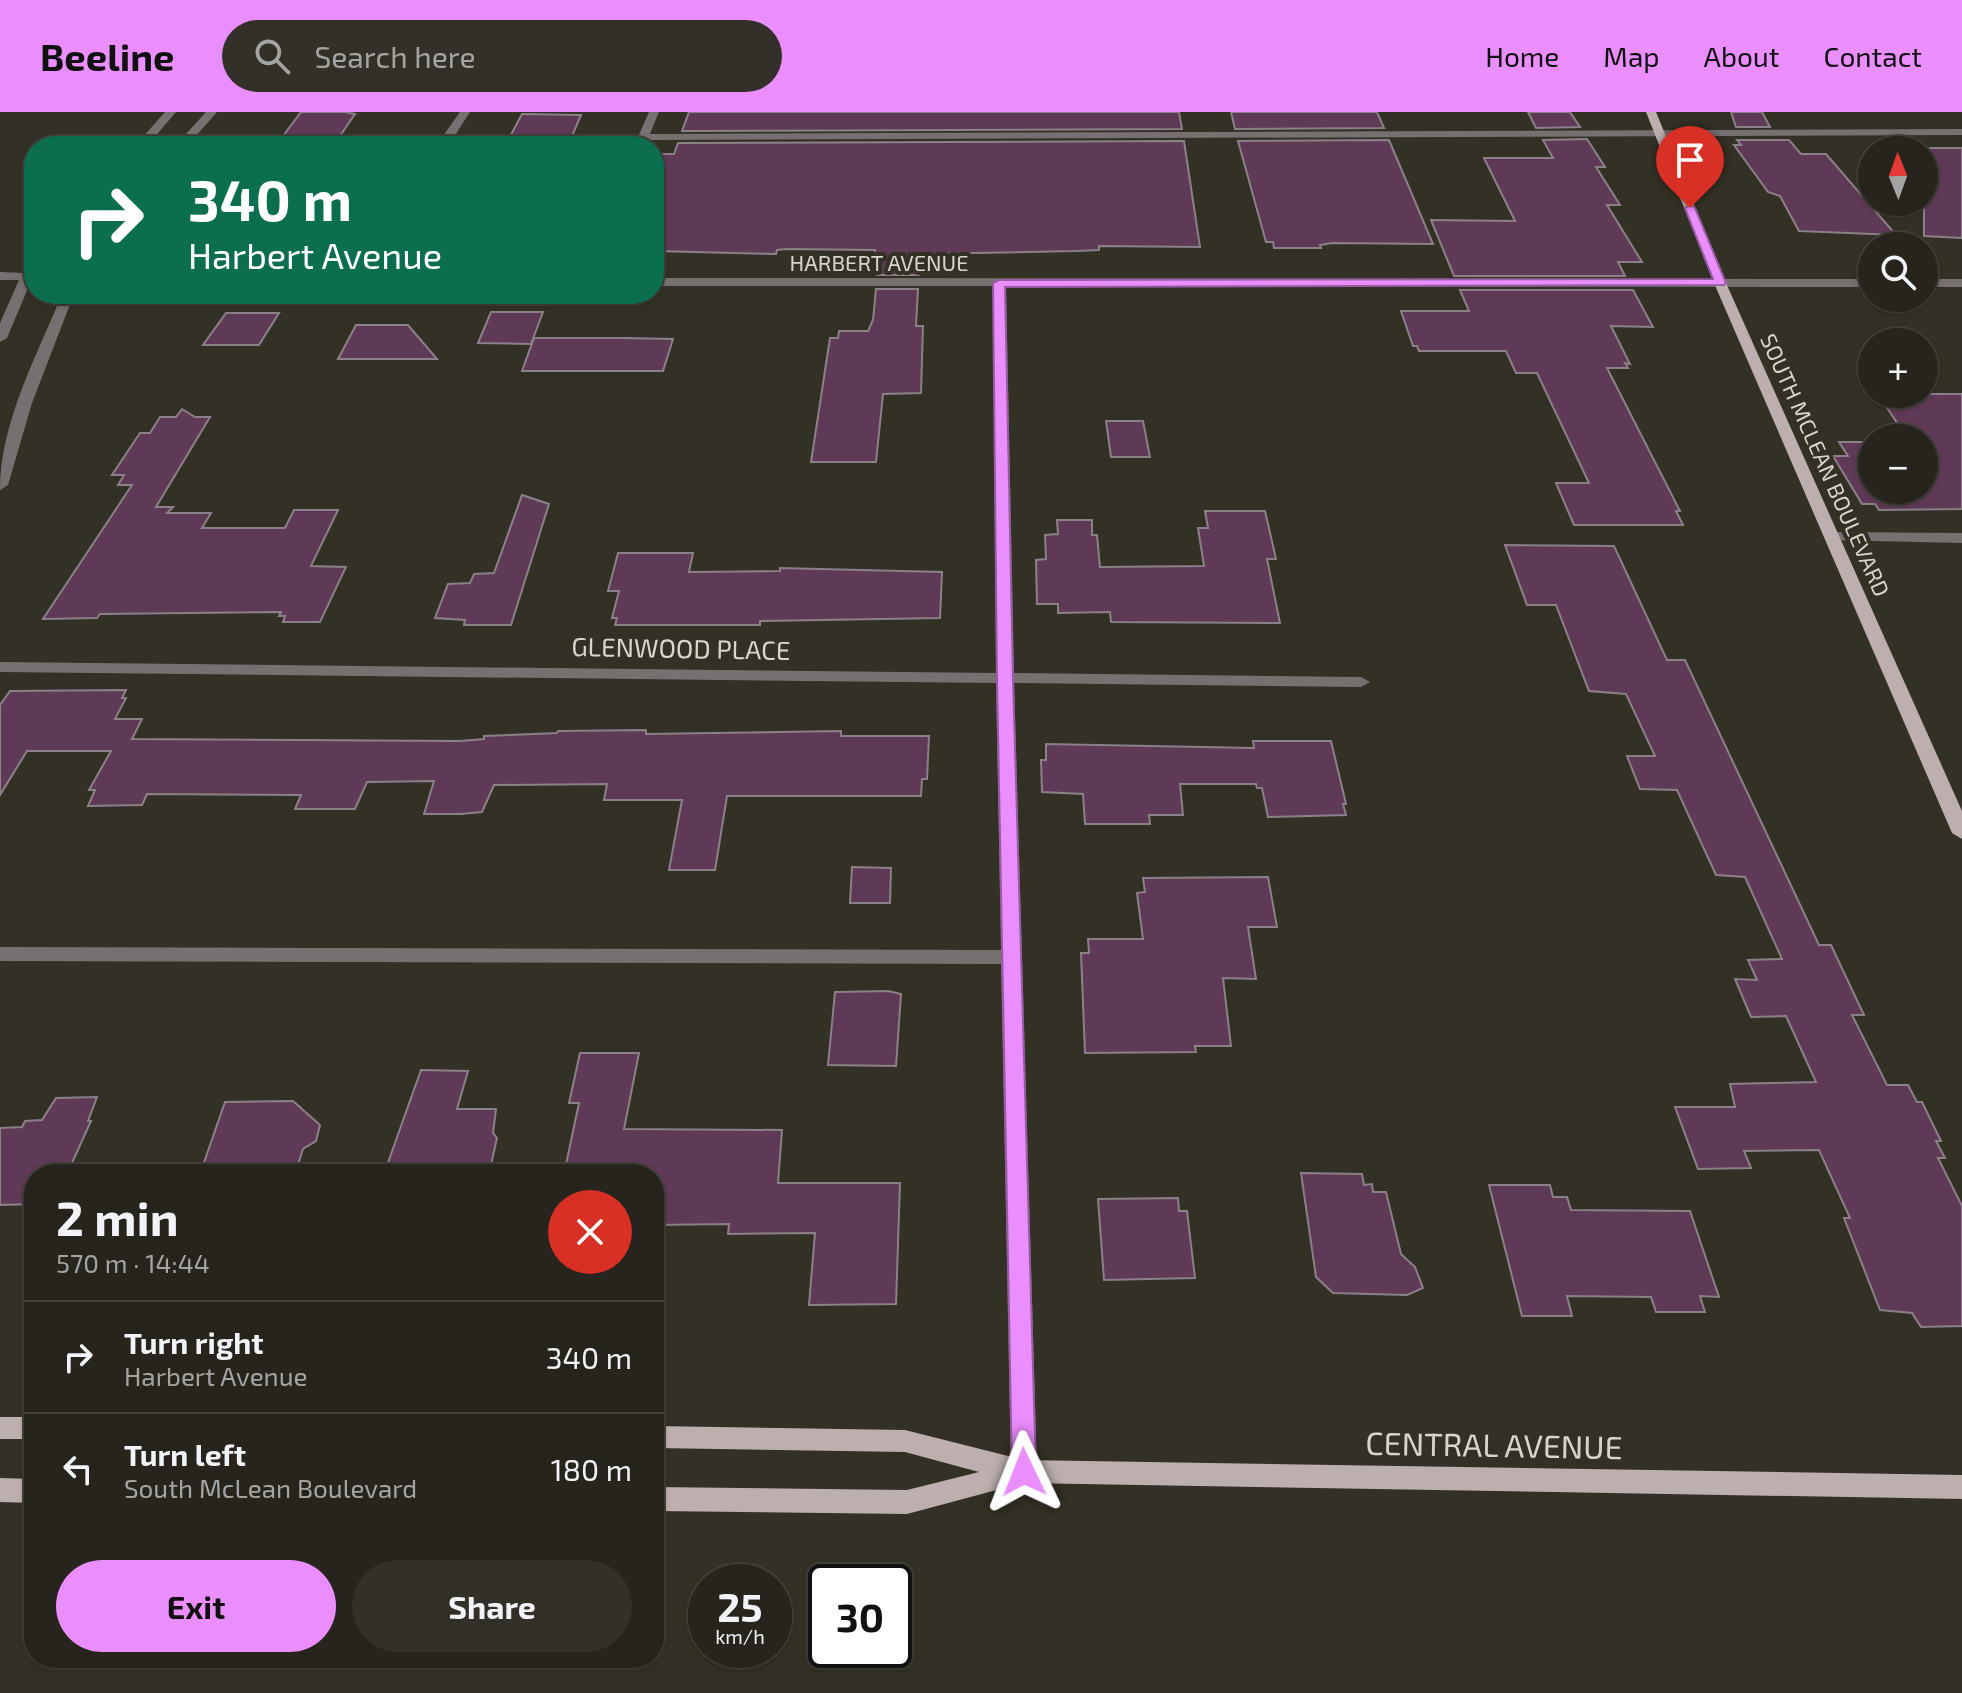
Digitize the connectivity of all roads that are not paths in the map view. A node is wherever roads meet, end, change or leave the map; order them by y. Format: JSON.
{"nodes":[{"id":1,"x":171,"y":112,"type":"edge"},
{"id":2,"x":212,"y":112,"type":"edge"},
{"id":3,"x":465,"y":112,"type":"edge"},
{"id":4,"x":654,"y":112,"type":"edge"},
{"id":5,"x":1651,"y":112,"type":"edge"},
{"id":6,"x":1962,"y":132,"type":"edge"},
{"id":7,"x":1660,"y":133,"type":"junction"},
{"id":8,"x":150,"y":136,"type":"edge"},
{"id":9,"x":190,"y":136,"type":"edge"},
{"id":10,"x":449,"y":136,"type":"edge"},
{"id":11,"x":644,"y":136,"type":"edge"},
{"id":12,"x":664,"y":142,"type":"edge"},
{"id":13,"x":24,"y":274,"type":"edge"},
{"id":14,"x":0,"y":276,"type":"edge"},
{"id":15,"x":664,"y":282,"type":"edge"},
{"id":16,"x":999,"y":283,"type":"junction"},
{"id":17,"x":1720,"y":283,"type":"junction"},
{"id":18,"x":1858,"y":283,"type":"edge"},
{"id":19,"x":1938,"y":283,"type":"edge"},
{"id":20,"x":1962,"y":283,"type":"edge"},
{"id":21,"x":24,"y":290,"type":"edge"},
{"id":22,"x":64,"y":304,"type":"edge"},
{"id":23,"x":0,"y":338,"type":"edge"},
{"id":24,"x":0,"y":485,"type":"edge"},
{"id":25,"x":1833,"y":537,"type":"junction"},
{"id":26,"x":1962,"y":538,"type":"edge"},
{"id":27,"x":0,"y":667,"type":"edge"},
{"id":28,"x":1005,"y":679,"type":"junction"},
{"id":29,"x":1361,"y":682,"type":"dead end"},
{"id":30,"x":1961,"y":829,"type":"edge"},
{"id":31,"x":0,"y":954,"type":"edge"},
{"id":32,"x":1011,"y":957,"type":"junction"},
{"id":33,"x":0,"y":1428,"type":"edge"},
{"id":34,"x":24,"y":1428,"type":"edge"},
{"id":35,"x":664,"y":1437,"type":"edge"},
{"id":36,"x":1024,"y":1472,"type":"junction"},
{"id":37,"x":1962,"y":1487,"type":"edge"},
{"id":38,"x":0,"y":1490,"type":"edge"},
{"id":39,"x":24,"y":1491,"type":"edge"},
{"id":40,"x":664,"y":1499,"type":"edge"}],
"edges":[{"from":1,"to":8,"type":"street"},
{"from":2,"to":9,"type":"street"},
{"from":3,"to":10,"type":"street"},
{"from":4,"to":11,"type":"street"},
{"from":5,"to":7,"type":"main road","name":"SOUTH MCLEAN BOULEVARD"},
{"from":6,"to":7,"type":"street"},
{"from":7,"to":12,"type":"street"},
{"from":7,"to":17,"type":"main road","name":"SOUTH MCLEAN BOULEVARD"},
{"from":13,"to":14,"type":"street"},
{"from":15,"to":16,"type":"street","name":"HARBERT AVENUE"},
{"from":16,"to":17,"type":"street","name":"HARBERT AVENUE"},
{"from":16,"to":28,"type":"street"},
{"from":17,"to":18,"type":"street","name":"HARBERT AVENUE"},
{"from":17,"to":25,"type":"main road","name":"SOUTH MCLEAN BOULEVARD"},
{"from":19,"to":20,"type":"street"},
{"from":21,"to":23,"type":"street"},
{"from":22,"to":24,"type":"street"},
{"from":25,"to":26,"type":"street"},
{"from":25,"to":30,"type":"main road","name":"SOUTH MCLEAN BOULEVARD"},
{"from":27,"to":28,"type":"street","name":"GLENWOOD PLACE"},
{"from":28,"to":29,"type":"street","name":"GLENWOOD PLACE"},
{"from":28,"to":32,"type":"street"},
{"from":31,"to":32,"type":"street"},
{"from":32,"to":36,"type":"street"},
{"from":33,"to":34,"type":"main road"},
{"from":35,"to":36,"type":"main road","name":"CENTRAL AVENUE"},
{"from":36,"to":37,"type":"main road","name":"CENTRAL AVENUE"},
{"from":36,"to":40,"type":"main road","name":"CENTRAL AVENUE"},
{"from":38,"to":39,"type":"main road"}]}
